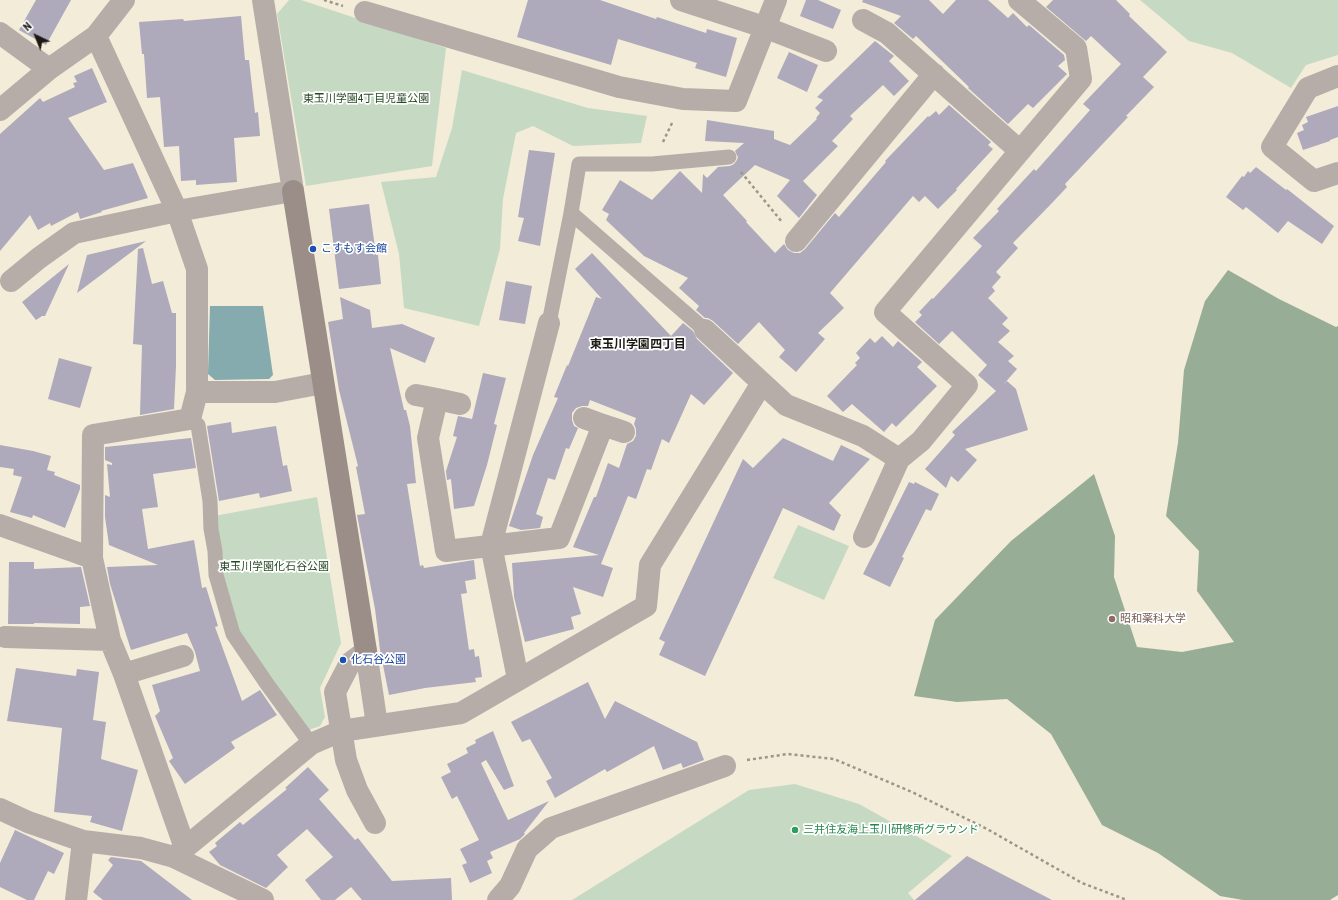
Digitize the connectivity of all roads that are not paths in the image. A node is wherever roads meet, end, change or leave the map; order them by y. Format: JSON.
{"nodes":[{"id":1,"x":124,"y":0,"type":"edge"},
{"id":2,"x":263,"y":0,"type":"edge"},
{"id":3,"x":681,"y":0,"type":"edge"},
{"id":4,"x":776,"y":0,"type":"edge"},
{"id":5,"x":1019,"y":0,"type":"edge"},
{"id":6,"x":365,"y":12,"type":"dead end"},
{"id":7,"x":863,"y":20,"type":"dead end"},
{"id":8,"x":764,"y":27,"type":"junction"},
{"id":9,"x":0,"y":33,"type":"edge"},
{"id":10,"x":96,"y":36,"type":"junction"},
{"id":11,"x":826,"y":51,"type":"dead end"},
{"id":12,"x":49,"y":69,"type":"junction"},
{"id":13,"x":934,"y":74,"type":"junction"},
{"id":14,"x":1338,"y":76,"type":"edge"},
{"id":15,"x":0,"y":110,"type":"edge"},
{"id":16,"x":1020,"y":151,"type":"junction"},
{"id":17,"x":729,"y":157,"type":"road end"},
{"id":18,"x":1338,"y":173,"type":"edge"},
{"id":19,"x":293,"y":191,"type":"junction"},
{"id":20,"x":177,"y":211,"type":"junction"},
{"id":21,"x":571,"y":213,"type":"junction"},
{"id":22,"x":796,"y":240,"type":"road end"},
{"id":23,"x":11,"y":282,"type":"dead end"},
{"id":24,"x":549,"y":323,"type":"joint"},
{"id":25,"x":705,"y":330,"type":"joint"},
{"id":26,"x":323,"y":383,"type":"junction"},
{"id":27,"x":762,"y":383,"type":"junction"},
{"id":28,"x":197,"y":392,"type":"junction"},
{"id":29,"x":460,"y":404,"type":"dead end"},
{"id":30,"x":190,"y":419,"type":"junction"},
{"id":31,"x":624,"y":432,"type":"dead end"},
{"id":32,"x":900,"y":459,"type":"junction"},
{"id":33,"x":0,"y":525,"type":"edge"},
{"id":34,"x":864,"y":537,"type":"dead end"},
{"id":35,"x":491,"y":545,"type":"junction"},
{"id":36,"x":92,"y":558,"type":"junction"},
{"id":37,"x":5,"y":637,"type":"dead end"},
{"id":38,"x":110,"y":640,"type":"junction"},
{"id":39,"x":366,"y":651,"type":"junction"},
{"id":40,"x":183,"y":656,"type":"dead end"},
{"id":41,"x":124,"y":674,"type":"junction"},
{"id":42,"x":518,"y":679,"type":"junction"},
{"id":43,"x":377,"y":725,"type":"junction"},
{"id":44,"x":341,"y":731,"type":"junction"},
{"id":45,"x":310,"y":744,"type":"junction"},
{"id":46,"x":725,"y":766,"type":"road end"},
{"id":47,"x":0,"y":809,"type":"edge"},
{"id":48,"x":375,"y":823,"type":"dead end"},
{"id":49,"x":83,"y":841,"type":"junction"},
{"id":50,"x":179,"y":853,"type":"junction"},
{"id":51,"x":76,"y":900,"type":"edge"},
{"id":52,"x":263,"y":900,"type":"edge"},
{"id":53,"x":498,"y":900,"type":"edge"}],
"edges":[{"from":1,"to":10,"type":"street"},
{"from":2,"to":19,"type":"street"},
{"from":3,"to":8,"type":"street"},
{"from":4,"to":8,"type":"street"},
{"from":5,"to":16,"type":"street"},
{"from":6,"to":8,"type":"street"},
{"from":7,"to":13,"type":"street"},
{"from":8,"to":11,"type":"street"},
{"from":9,"to":12,"type":"street"},
{"from":10,"to":12,"type":"street"},
{"from":10,"to":20,"type":"street"},
{"from":12,"to":15,"type":"street"},
{"from":13,"to":16,"type":"street"},
{"from":13,"to":22,"type":"street"},
{"from":14,"to":18,"type":"street"},
{"from":16,"to":32,"type":"street"},
{"from":17,"to":21,"type":"lane"},
{"from":19,"to":20,"type":"street"},
{"from":19,"to":26,"type":"street"},
{"from":20,"to":23,"type":"street"},
{"from":20,"to":28,"type":"street"},
{"from":21,"to":24,"type":"lane"},
{"from":21,"to":25,"type":"lane"},
{"from":24,"to":35,"type":"street"},
{"from":25,"to":27,"type":"street"},
{"from":26,"to":28,"type":"street"},
{"from":26,"to":39,"type":"street"},
{"from":27,"to":32,"type":"street"},
{"from":27,"to":42,"type":"street"},
{"from":28,"to":30,"type":"street"},
{"from":29,"to":35,"type":"street"},
{"from":30,"to":36,"type":"street"},
{"from":30,"to":45,"type":"lane"},
{"from":31,"to":35,"type":"street"},
{"from":32,"to":34,"type":"street"},
{"from":33,"to":36,"type":"street"},
{"from":35,"to":42,"type":"street"},
{"from":36,"to":38,"type":"street"},
{"from":37,"to":38,"type":"street"},
{"from":38,"to":41,"type":"street"},
{"from":39,"to":43,"type":"street"},
{"from":39,"to":44,"type":"street"},
{"from":40,"to":41,"type":"street"},
{"from":41,"to":50,"type":"street"},
{"from":42,"to":43,"type":"street"},
{"from":43,"to":44,"type":"street"},
{"from":44,"to":45,"type":"street"},
{"from":44,"to":48,"type":"street"},
{"from":45,"to":50,"type":"street"},
{"from":46,"to":53,"type":"street"},
{"from":47,"to":49,"type":"street"},
{"from":49,"to":50,"type":"street"},
{"from":49,"to":51,"type":"street"},
{"from":50,"to":52,"type":"street"}]}
